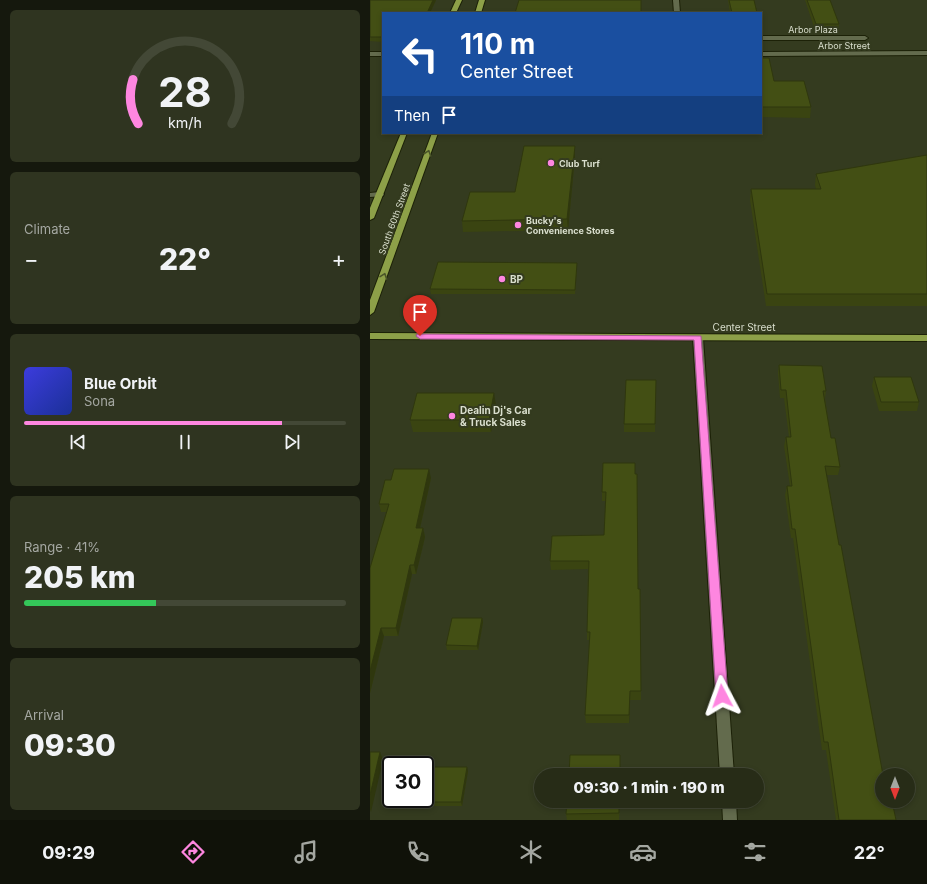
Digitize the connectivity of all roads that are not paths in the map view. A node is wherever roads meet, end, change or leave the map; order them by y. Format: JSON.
{"nodes":[{"id":1,"x":459,"y":0,"type":"edge"},
{"id":2,"x":482,"y":0,"type":"edge"},
{"id":3,"x":676,"y":0,"type":"edge"},
{"id":4,"x":453,"y":12,"type":"edge"},
{"id":5,"x":478,"y":12,"type":"edge"},
{"id":6,"x":677,"y":12,"type":"edge"},
{"id":7,"x":762,"y":38,"type":"edge"},
{"id":8,"x":865,"y":38,"type":"dead end"},
{"id":9,"x":927,"y":53,"type":"edge"},
{"id":10,"x":370,"y":54,"type":"edge"},
{"id":11,"x":382,"y":54,"type":"edge"},
{"id":12,"x":762,"y":54,"type":"edge"},
{"id":13,"x":404,"y":134,"type":"edge"},
{"id":14,"x":436,"y":134,"type":"edge"},
{"id":15,"x":380,"y":194,"type":"junction"},
{"id":16,"x":370,"y":196,"type":"edge"},
{"id":17,"x":370,"y":218,"type":"edge"},
{"id":18,"x":370,"y":312,"type":"edge"},
{"id":19,"x":370,"y":336,"type":"edge"},
{"id":20,"x":698,"y":338,"type":"junction"},
{"id":21,"x":927,"y":338,"type":"edge"},
{"id":22,"x":727,"y":768,"type":"edge"},
{"id":23,"x":729,"y":808,"type":"edge"},
{"id":24,"x":730,"y":820,"type":"edge"}],
"edges":[{"from":1,"to":4,"type":"main road"},
{"from":2,"to":5,"type":"main road"},
{"from":3,"to":6,"type":"street"},
{"from":7,"to":8,"type":"street","name":"Arbor Plaza"},
{"from":9,"to":12,"type":"street","name":"Arbor Street"},
{"from":10,"to":11,"type":"street"},
{"from":13,"to":15,"type":"main road"},
{"from":18,"to":14,"type":"main road","name":"South 60th Street","one_way":true},
{"from":15,"to":16,"type":"street"},
{"from":15,"to":17,"type":"main road"},
{"from":19,"to":20,"type":"main road","name":"Center Street"},
{"from":20,"to":21,"type":"main road","name":"Center Street"},
{"from":20,"to":22,"type":"street"},
{"from":23,"to":24,"type":"street"}]}
